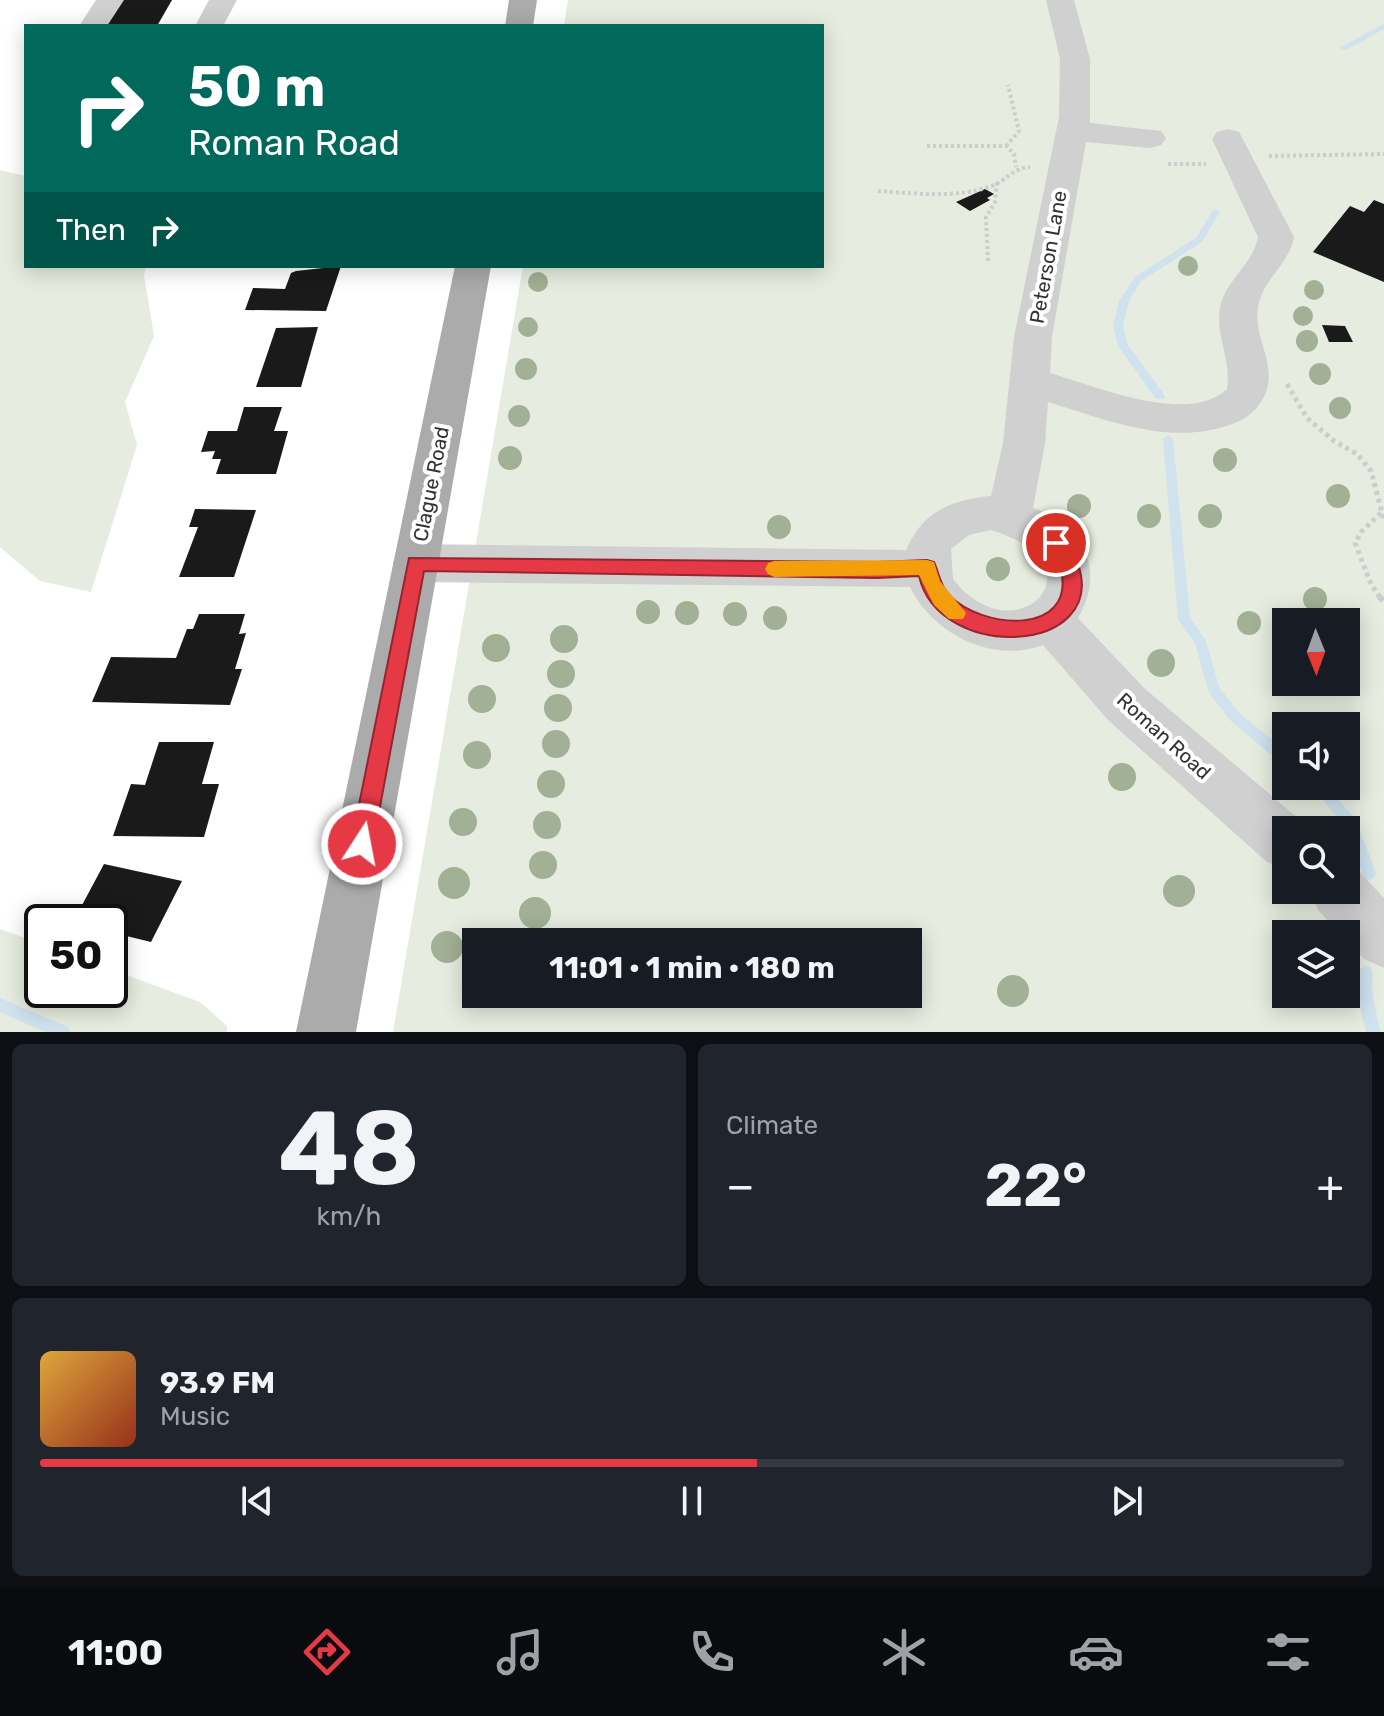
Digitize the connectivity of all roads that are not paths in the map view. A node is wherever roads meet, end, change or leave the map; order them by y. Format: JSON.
{"nodes":[{"id":1,"x":110,"y":0,"type":"edge"},
{"id":2,"x":223,"y":0,"type":"edge"},
{"id":3,"x":523,"y":0,"type":"edge"},
{"id":4,"x":1060,"y":0,"type":"edge"},
{"id":5,"x":94,"y":24,"type":"edge"},
{"id":6,"x":210,"y":24,"type":"edge"},
{"id":7,"x":519,"y":24,"type":"edge"},
{"id":8,"x":1072,"y":131,"type":"junction"},
{"id":9,"x":1150,"y":138,"type":"dead end"},
{"id":10,"x":1228,"y":139,"type":"dead end"},
{"id":11,"x":473,"y":268,"type":"edge"},
{"id":12,"x":1029,"y":382,"type":"junction"},
{"id":13,"x":1009,"y":516,"type":"junction"},
{"id":14,"x":416,"y":563,"type":"junction"},
{"id":15,"x":927,"y":567,"type":"junction"},
{"id":16,"x":1050,"y":619,"type":"junction"},
{"id":17,"x":1272,"y":831,"type":"edge"},
{"id":18,"x":1351,"y":904,"type":"edge"},
{"id":19,"x":1384,"y":939,"type":"edge"},
{"id":20,"x":326,"y":1032,"type":"edge"}],
"edges":[{"from":1,"to":5,"type":"lane"},
{"from":2,"to":6,"type":"lane"},
{"from":3,"to":7,"type":"main road"},
{"from":4,"to":8,"type":"lane","name":"Peterson Lane"},
{"from":8,"to":9,"type":"lane"},
{"from":8,"to":12,"type":"lane","name":"Peterson Lane"},
{"from":10,"to":12,"type":"lane"},
{"from":11,"to":14,"type":"main road","name":"Clague Road"},
{"from":12,"to":13,"type":"lane","name":"Peterson Lane"},
{"from":13,"to":15,"type":"lane"},
{"from":13,"to":16,"type":"lane"},
{"from":14,"to":15,"type":"lane"},
{"from":14,"to":20,"type":"main road","name":"Clague Road"},
{"from":15,"to":16,"type":"lane"},
{"from":16,"to":17,"type":"lane","name":"Roman Road"},
{"from":18,"to":19,"type":"lane"}]}
